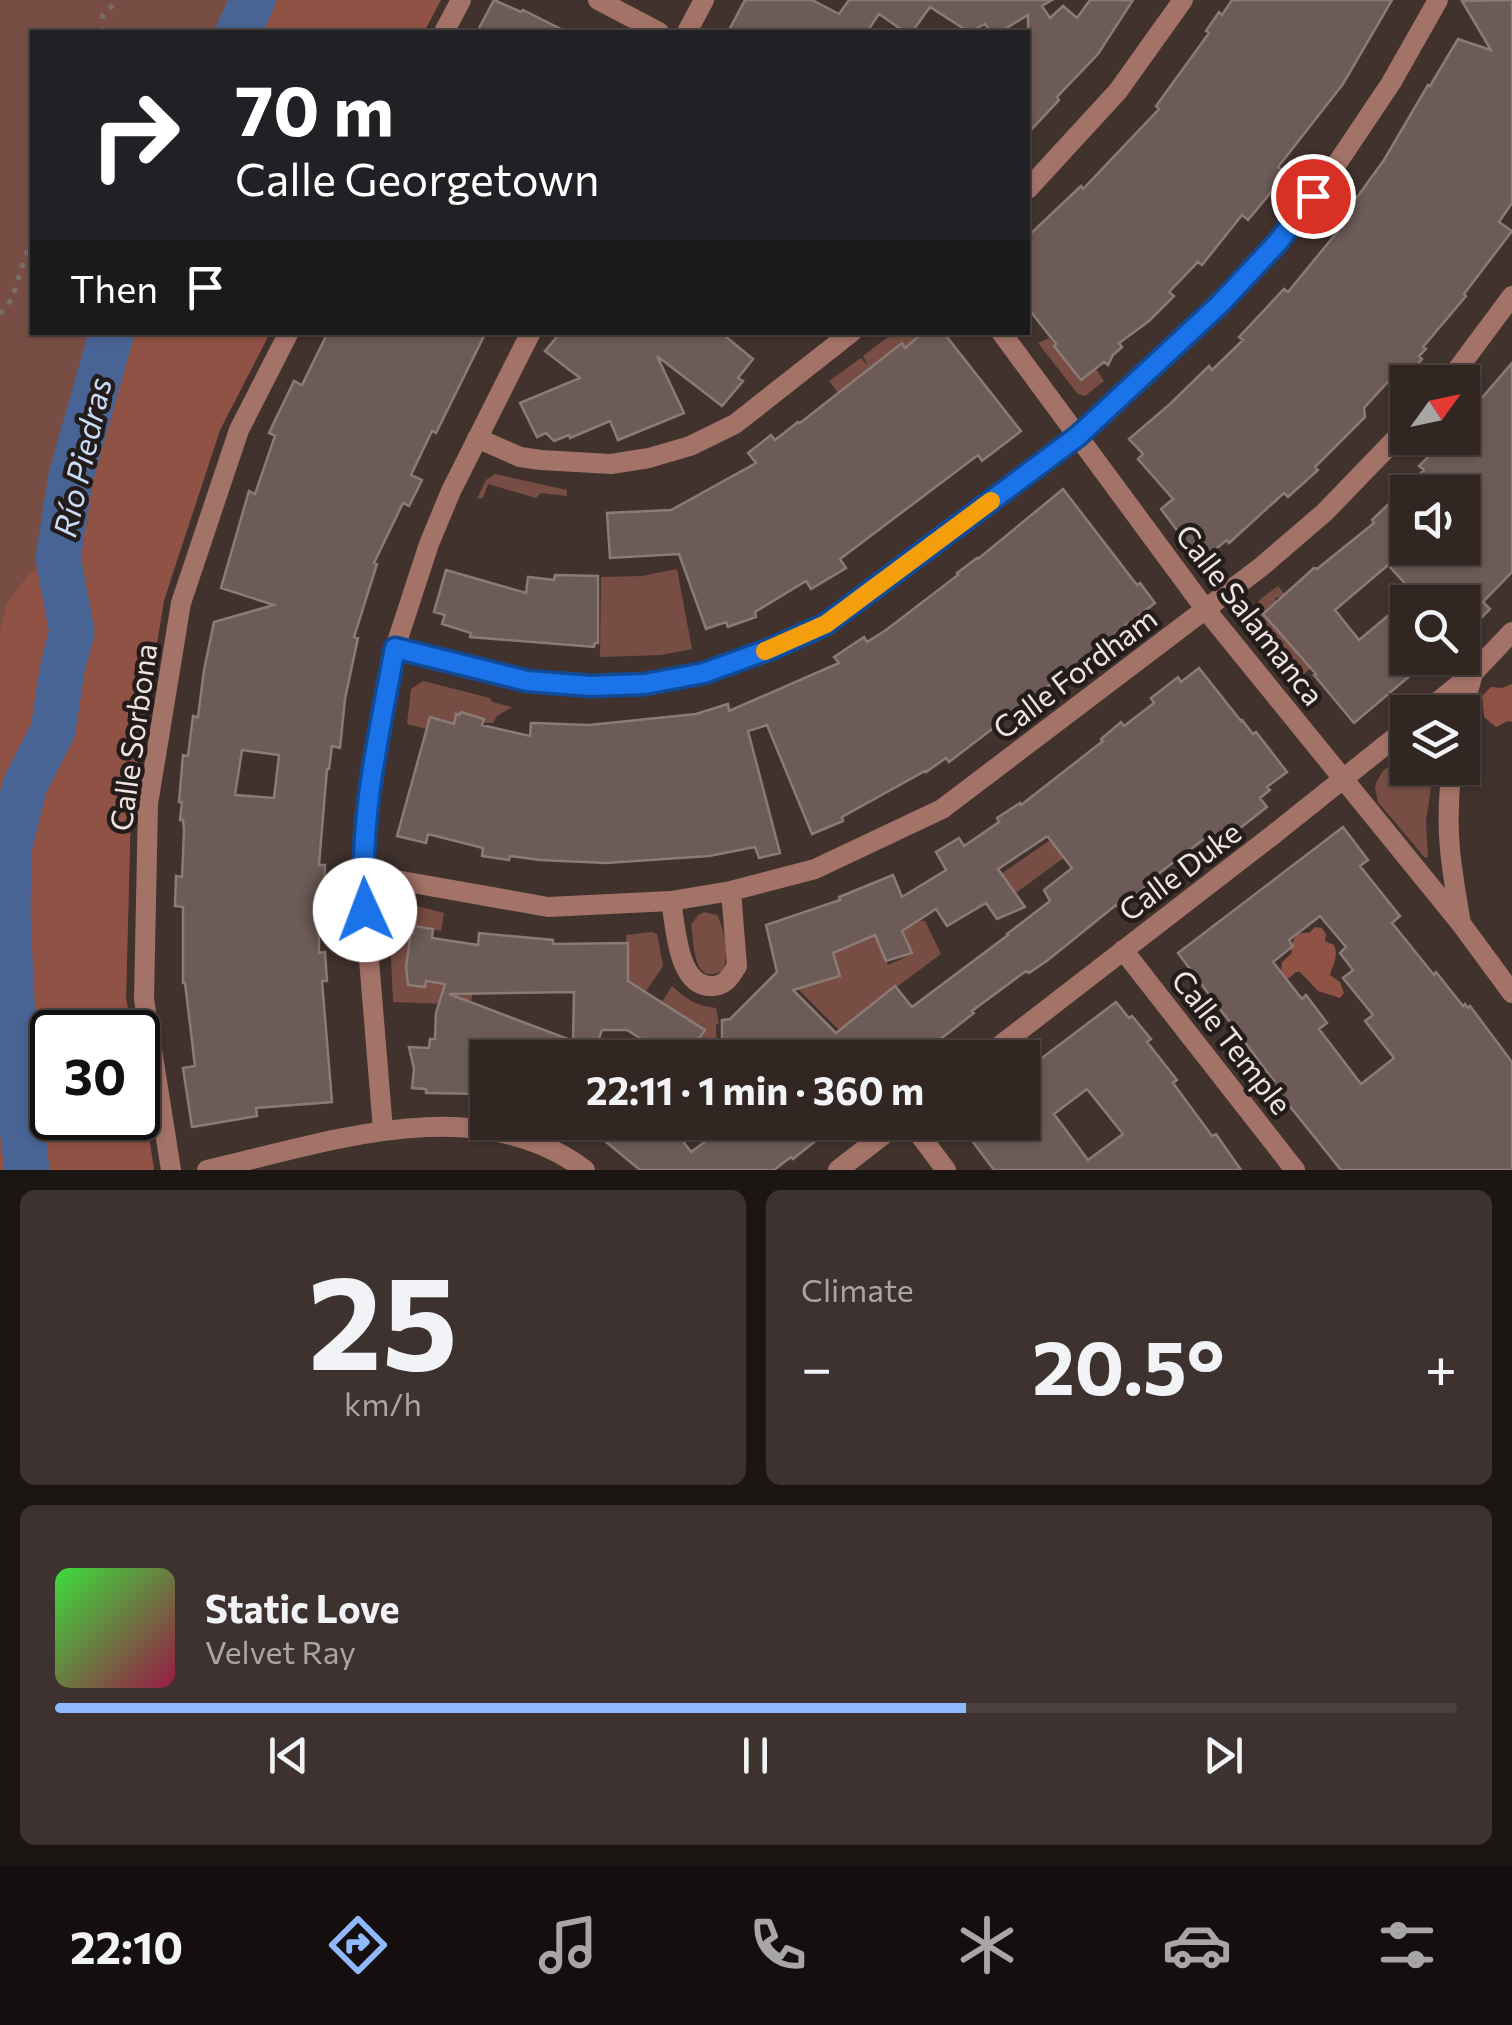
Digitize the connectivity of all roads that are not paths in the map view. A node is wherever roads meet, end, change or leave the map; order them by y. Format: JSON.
{"nodes":[{"id":1,"x":461,"y":0,"type":"edge"},
{"id":2,"x":598,"y":0,"type":"edge"},
{"id":3,"x":704,"y":0,"type":"edge"},
{"id":4,"x":1183,"y":0,"type":"edge"},
{"id":5,"x":1438,"y":0,"type":"edge"},
{"id":6,"x":445,"y":30,"type":"edge"},
{"id":7,"x":655,"y":30,"type":"edge"},
{"id":8,"x":687,"y":30,"type":"edge"},
{"id":9,"x":1030,"y":187,"type":"edge"},
{"id":10,"x":1512,"y":296,"type":"edge"},
{"id":11,"x":287,"y":335,"type":"edge"},
{"id":12,"x":529,"y":335,"type":"edge"},
{"id":13,"x":848,"y":335,"type":"edge"},
{"id":14,"x":1004,"y":335,"type":"edge"},
{"id":15,"x":1461,"y":365,"type":"edge"},
{"id":16,"x":1078,"y":436,"type":"junction"},
{"id":17,"x":476,"y":438,"type":"junction"},
{"id":18,"x":1390,"y":445,"type":"edge"},
{"id":19,"x":1206,"y":610,"type":"junction"},
{"id":20,"x":1512,"y":632,"type":"edge"},
{"id":21,"x":395,"y":648,"type":"junction"},
{"id":22,"x":1480,"y":665,"type":"edge"},
{"id":23,"x":1469,"y":675,"type":"edge"},
{"id":24,"x":1445,"y":695,"type":"edge"},
{"id":25,"x":1390,"y":741,"type":"edge"},
{"id":26,"x":1342,"y":780,"type":"junction"},
{"id":27,"x":1450,"y":785,"type":"edge"},
{"id":28,"x":362,"y":874,"type":"junction"},
{"id":29,"x":731,"y":890,"type":"junction"},
{"id":30,"x":670,"y":902,"type":"junction"},
{"id":31,"x":1462,"y":926,"type":"junction"},
{"id":32,"x":1123,"y":950,"type":"junction"},
{"id":33,"x":1512,"y":993,"type":"edge"},
{"id":34,"x":1007,"y":1040,"type":"edge"},
{"id":35,"x":383,"y":1130,"type":"junction"},
{"id":36,"x":877,"y":1140,"type":"edge"},
{"id":37,"x":924,"y":1140,"type":"edge"},
{"id":38,"x":171,"y":1170,"type":"edge"},
{"id":39,"x":207,"y":1170,"type":"edge"},
{"id":40,"x":586,"y":1170,"type":"edge"},
{"id":41,"x":838,"y":1170,"type":"edge"},
{"id":42,"x":946,"y":1170,"type":"edge"},
{"id":43,"x":1296,"y":1170,"type":"edge"}],
"edges":[{"from":1,"to":6,"type":"street"},
{"from":2,"to":7,"type":"street"},
{"from":3,"to":8,"type":"street"},
{"from":4,"to":9,"type":"street"},
{"from":5,"to":16,"type":"street"},
{"from":10,"to":15,"type":"street"},
{"from":11,"to":38,"type":"street","name":"Calle Sorbona"},
{"from":12,"to":17,"type":"street"},
{"from":13,"to":17,"type":"street"},
{"from":14,"to":16,"type":"street","name":"Calle Salamanca"},
{"from":16,"to":19,"type":"street","name":"Calle Salamanca"},
{"from":16,"to":21,"type":"street"},
{"from":17,"to":21,"type":"street"},
{"from":18,"to":19,"type":"street","name":"Calle Fordham"},
{"from":19,"to":26,"type":"street","name":"Calle Salamanca"},
{"from":19,"to":29,"type":"street","name":"Calle Fordham"},
{"from":20,"to":22,"type":"street"},
{"from":21,"to":28,"type":"street"},
{"from":23,"to":24,"type":"street"},
{"from":25,"to":26,"type":"street","name":"Calle Duke"},
{"from":26,"to":31,"type":"street","name":"Calle Salamanca"},
{"from":26,"to":32,"type":"street","name":"Calle Duke"},
{"from":27,"to":31,"type":"street","name":"Calle Salamanca"},
{"from":28,"to":30,"type":"street","name":"Calle Fordham"},
{"from":28,"to":35,"type":"street"},
{"from":29,"to":30,"type":"street","name":"Calle Fordham"},
{"from":29,"to":30,"type":"street"},
{"from":31,"to":33,"type":"street","name":"Calle Salamanca"},
{"from":32,"to":34,"type":"street","name":"Calle Duke"},
{"from":32,"to":43,"type":"street","name":"Calle Temple"},
{"from":35,"to":39,"type":"street"},
{"from":35,"to":40,"type":"street"},
{"from":36,"to":41,"type":"street"},
{"from":37,"to":42,"type":"street"}]}
